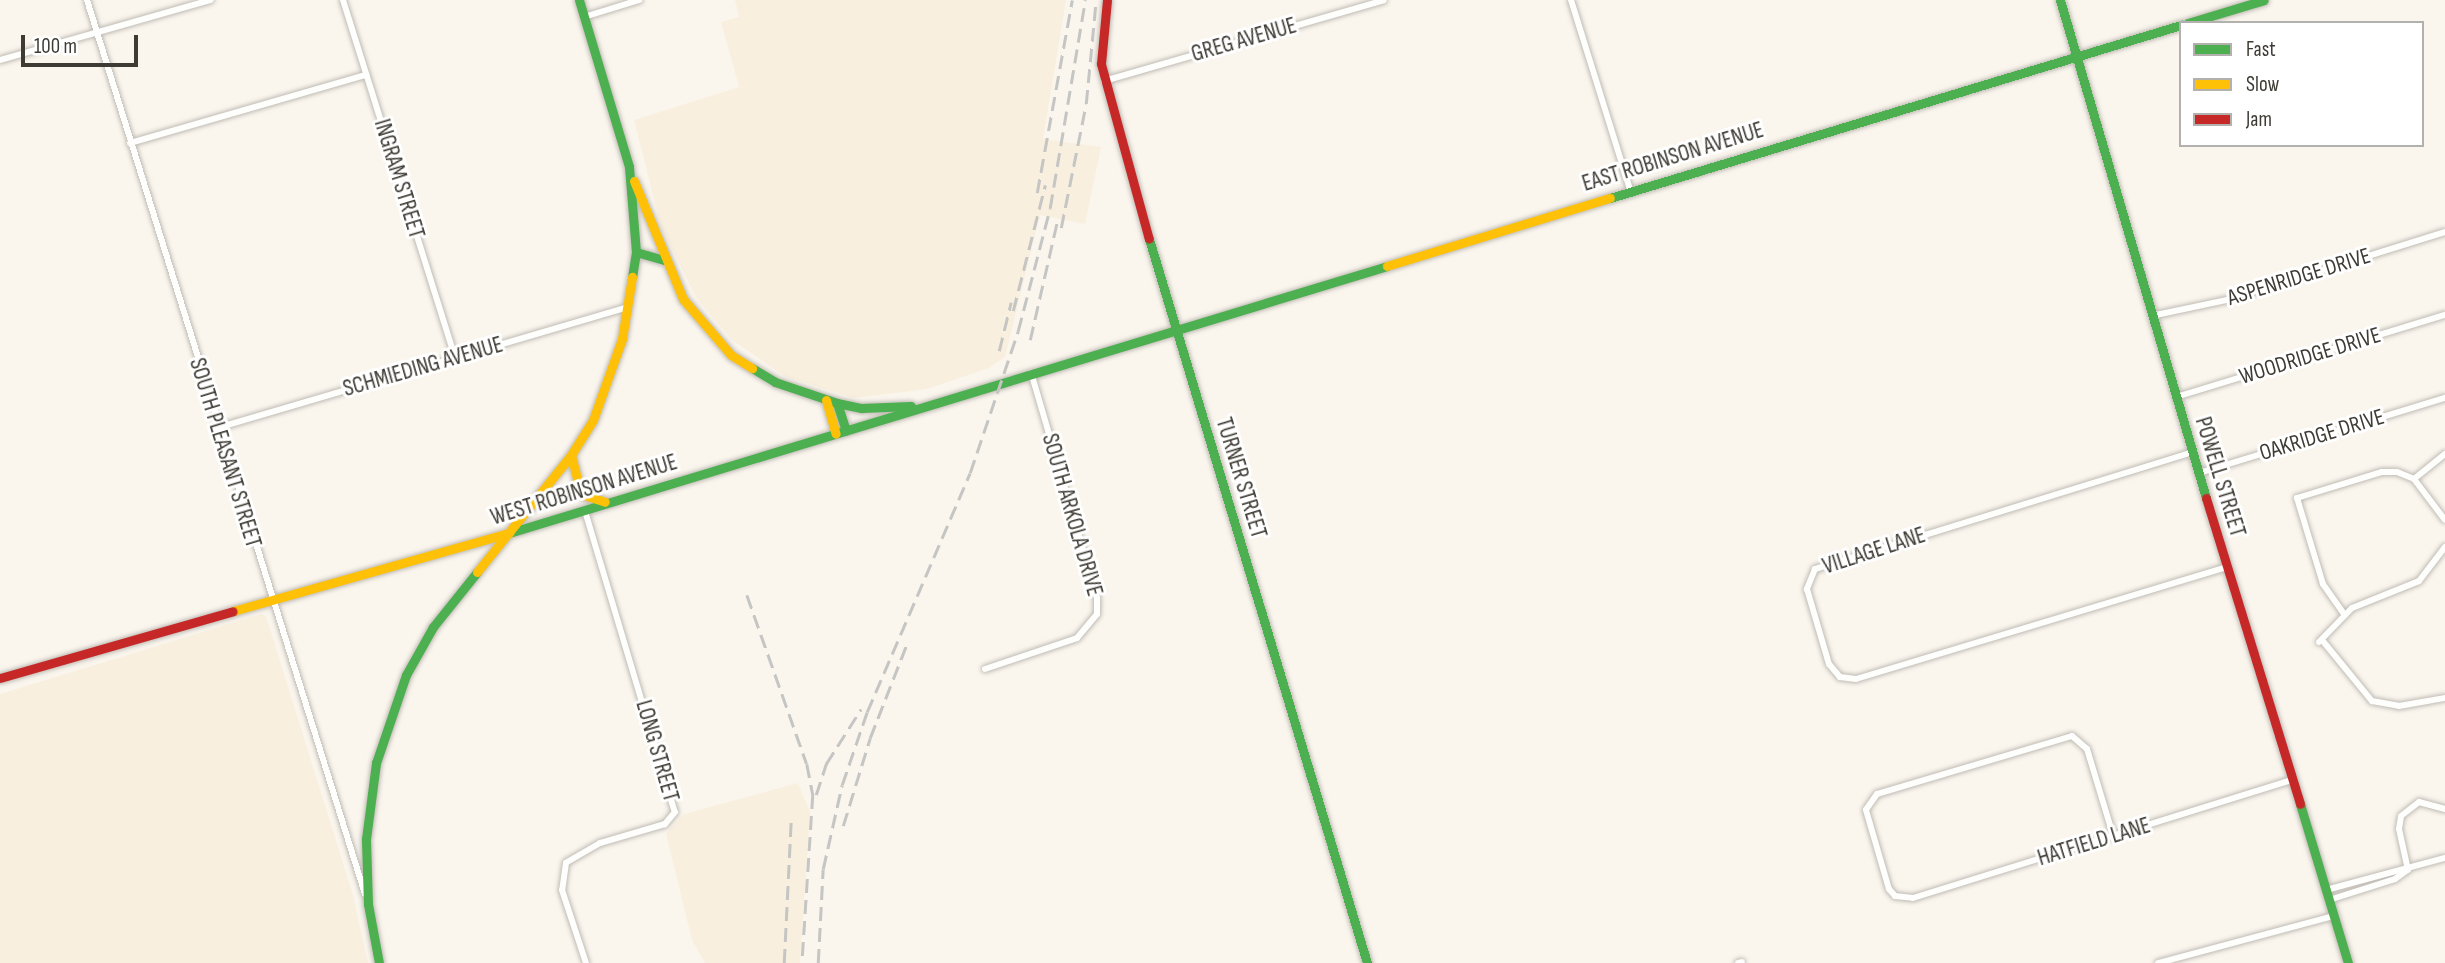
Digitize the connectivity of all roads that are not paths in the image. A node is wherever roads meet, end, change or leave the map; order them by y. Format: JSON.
{"nodes":[{"id":1,"x":87,"y":0,"type":"edge"},
{"id":2,"x":211,"y":0,"type":"edge"},
{"id":3,"x":342,"y":0,"type":"edge"},
{"id":4,"x":579,"y":0,"type":"edge"},
{"id":5,"x":639,"y":0,"type":"edge"},
{"id":6,"x":1107,"y":0,"type":"edge"},
{"id":7,"x":1384,"y":0,"type":"edge"},
{"id":8,"x":1571,"y":0,"type":"edge"},
{"id":9,"x":2060,"y":0,"type":"edge"},
{"id":10,"x":2264,"y":0,"type":"edge"},
{"id":11,"x":584,"y":17,"type":"junction"},
{"id":12,"x":2195,"y":21,"type":"edge"},
{"id":13,"x":2179,"y":26,"type":"edge"},
{"id":14,"x":97,"y":33,"type":"junction"},
{"id":15,"x":2076,"y":56,"type":"junction"},
{"id":16,"x":0,"y":60,"type":"edge"},
{"id":17,"x":366,"y":75,"type":"junction"},
{"id":18,"x":1104,"y":81,"type":"junction"},
{"id":19,"x":130,"y":143,"type":"junction"},
{"id":20,"x":629,"y":167,"type":"junction"},
{"id":21,"x":1630,"y":190,"type":"junction"},
{"id":22,"x":2445,"y":232,"type":"edge"},
{"id":23,"x":636,"y":252,"type":"junction"},
{"id":24,"x":664,"y":260,"type":"junction"},
{"id":25,"x":629,"y":307,"type":"junction"},
{"id":26,"x":2445,"y":315,"type":"edge"},
{"id":27,"x":2151,"y":316,"type":"junction"},
{"id":28,"x":1177,"y":328,"type":"junction"},
{"id":29,"x":455,"y":358,"type":"junction"},
{"id":30,"x":1031,"y":373,"type":"junction"},
{"id":31,"x":2176,"y":397,"type":"junction"},
{"id":32,"x":2445,"y":398,"type":"edge"},
{"id":33,"x":826,"y":400,"type":"junction"},
{"id":34,"x":836,"y":403,"type":"junction"},
{"id":35,"x":934,"y":403,"type":"junction"},
{"id":36,"x":217,"y":428,"type":"junction"},
{"id":37,"x":841,"y":432,"type":"junction"},
{"id":38,"x":2193,"y":452,"type":"junction"},
{"id":39,"x":2445,"y":454,"type":"edge"},
{"id":40,"x":570,"y":455,"type":"junction"},
{"id":41,"x":2199,"y":473,"type":"junction"},
{"id":42,"x":2414,"y":479,"type":"junction"},
{"id":43,"x":619,"y":501,"type":"junction"},
{"id":44,"x":585,"y":511,"type":"junction"},
{"id":45,"x":2445,"y":520,"type":"edge"},
{"id":46,"x":509,"y":533,"type":"junction"},
{"id":47,"x":2445,"y":547,"type":"edge"},
{"id":48,"x":2227,"y":567,"type":"junction"},
{"id":49,"x":270,"y":601,"type":"junction"},
{"id":50,"x":2344,"y":614,"type":"junction"},
{"id":51,"x":985,"y":669,"type":"dead end"},
{"id":52,"x":0,"y":678,"type":"edge"},
{"id":53,"x":2445,"y":698,"type":"edge"},
{"id":54,"x":2292,"y":780,"type":"junction"},
{"id":55,"x":2445,"y":809,"type":"edge"},
{"id":56,"x":2113,"y":835,"type":"junction"},
{"id":57,"x":2445,"y":858,"type":"edge"},
{"id":58,"x":2408,"y":870,"type":"junction"},
{"id":59,"x":2327,"y":895,"type":"junction"},
{"id":60,"x":368,"y":904,"type":"junction"},
{"id":61,"x":2334,"y":916,"type":"junction"},
{"id":62,"x":379,"y":963,"type":"edge"},
{"id":63,"x":586,"y":963,"type":"edge"},
{"id":64,"x":1367,"y":963,"type":"edge"},
{"id":65,"x":2158,"y":963,"type":"edge"},
{"id":66,"x":2348,"y":963,"type":"edge"}],
"edges":[{"from":1,"to":14,"type":"street","name":"SOUTH PLEASANT STREET"},
{"from":2,"to":14,"type":"street"},
{"from":3,"to":17,"type":"street","name":"INGRAM STREET"},
{"from":4,"to":11,"type":"main road"},
{"from":5,"to":11,"type":"street"},
{"from":6,"to":18,"type":"main road","name":"TURNER STREET"},
{"from":7,"to":18,"type":"street","name":"GREG AVENUE"},
{"from":8,"to":21,"type":"street"},
{"from":9,"to":15,"type":"main road","name":"POWELL STREET"},
{"from":10,"to":12,"type":"main road"},
{"from":11,"to":20,"type":"main road"},
{"from":13,"to":15,"type":"main road","name":"EAST ROBINSON AVENUE"},
{"from":14,"to":16,"type":"street"},
{"from":14,"to":19,"type":"street","name":"SOUTH PLEASANT STREET"},
{"from":15,"to":21,"type":"main road","name":"EAST ROBINSON AVENUE"},
{"from":15,"to":27,"type":"main road","name":"POWELL STREET"},
{"from":17,"to":19,"type":"street"},
{"from":17,"to":29,"type":"street","name":"INGRAM STREET"},
{"from":18,"to":28,"type":"main road","name":"TURNER STREET"},
{"from":19,"to":36,"type":"street","name":"SOUTH PLEASANT STREET"},
{"from":20,"to":23,"type":"main road"},
{"from":20,"to":24,"type":"main road"},
{"from":21,"to":28,"type":"main road","name":"EAST ROBINSON AVENUE"},
{"from":22,"to":27,"type":"street","name":"ASPENRIDGE DRIVE"},
{"from":23,"to":24,"type":"main road"},
{"from":23,"to":25,"type":"main road"},
{"from":24,"to":33,"type":"main road"},
{"from":25,"to":29,"type":"street","name":"SCHMIEDING AVENUE"},
{"from":25,"to":40,"type":"main road"},
{"from":26,"to":31,"type":"street","name":"WOODRIDGE DRIVE"},
{"from":27,"to":31,"type":"main road","name":"POWELL STREET"},
{"from":28,"to":30,"type":"main road","name":"WEST ROBINSON AVENUE"},
{"from":28,"to":64,"type":"main road","name":"TURNER STREET"},
{"from":29,"to":36,"type":"street","name":"SCHMIEDING AVENUE"},
{"from":30,"to":35,"type":"main road","name":"WEST ROBINSON AVENUE"},
{"from":30,"to":51,"type":"street","name":"SOUTH ARKOLA DRIVE"},
{"from":31,"to":38,"type":"main road","name":"POWELL STREET"},
{"from":32,"to":41,"type":"street","name":"OAKRIDGE DRIVE"},
{"from":33,"to":34,"type":"main road"},
{"from":33,"to":37,"type":"main road"},
{"from":34,"to":35,"type":"main road"},
{"from":34,"to":37,"type":"main road"},
{"from":35,"to":37,"type":"main road","name":"WEST ROBINSON AVENUE"},
{"from":36,"to":49,"type":"street","name":"SOUTH PLEASANT STREET"},
{"from":37,"to":43,"type":"main road","name":"WEST ROBINSON AVENUE"},
{"from":38,"to":41,"type":"main road","name":"POWELL STREET"},
{"from":38,"to":48,"type":"street","name":"VILLAGE LANE"},
{"from":39,"to":42,"type":"street"},
{"from":40,"to":43,"type":"main road"},
{"from":40,"to":46,"type":"main road"},
{"from":41,"to":48,"type":"main road","name":"POWELL STREET"},
{"from":42,"to":45,"type":"street"},
{"from":42,"to":50,"type":"street"},
{"from":43,"to":44,"type":"main road","name":"WEST ROBINSON AVENUE"},
{"from":44,"to":46,"type":"main road","name":"WEST ROBINSON AVENUE"},
{"from":44,"to":63,"type":"street","name":"LONG STREET"},
{"from":46,"to":49,"type":"main road","name":"WEST ROBINSON AVENUE"},
{"from":46,"to":60,"type":"main road"},
{"from":47,"to":50,"type":"street"},
{"from":48,"to":54,"type":"main road","name":"POWELL STREET"},
{"from":49,"to":52,"type":"main road","name":"WEST ROBINSON AVENUE"},
{"from":49,"to":60,"type":"street","name":"SOUTH PLEASANT STREET"},
{"from":50,"to":53,"type":"street"},
{"from":54,"to":56,"type":"street","name":"HATFIELD LANE"},
{"from":54,"to":59,"type":"main road","name":"POWELL STREET"},
{"from":55,"to":58,"type":"street"},
{"from":56,"to":56,"type":"street","name":"HATFIELD LANE"},
{"from":57,"to":58,"type":"street"},
{"from":58,"to":59,"type":"street"},
{"from":59,"to":61,"type":"main road","name":"POWELL STREET"},
{"from":60,"to":62,"type":"main road"},
{"from":61,"to":65,"type":"street"},
{"from":61,"to":66,"type":"main road","name":"POWELL STREET"}]}
